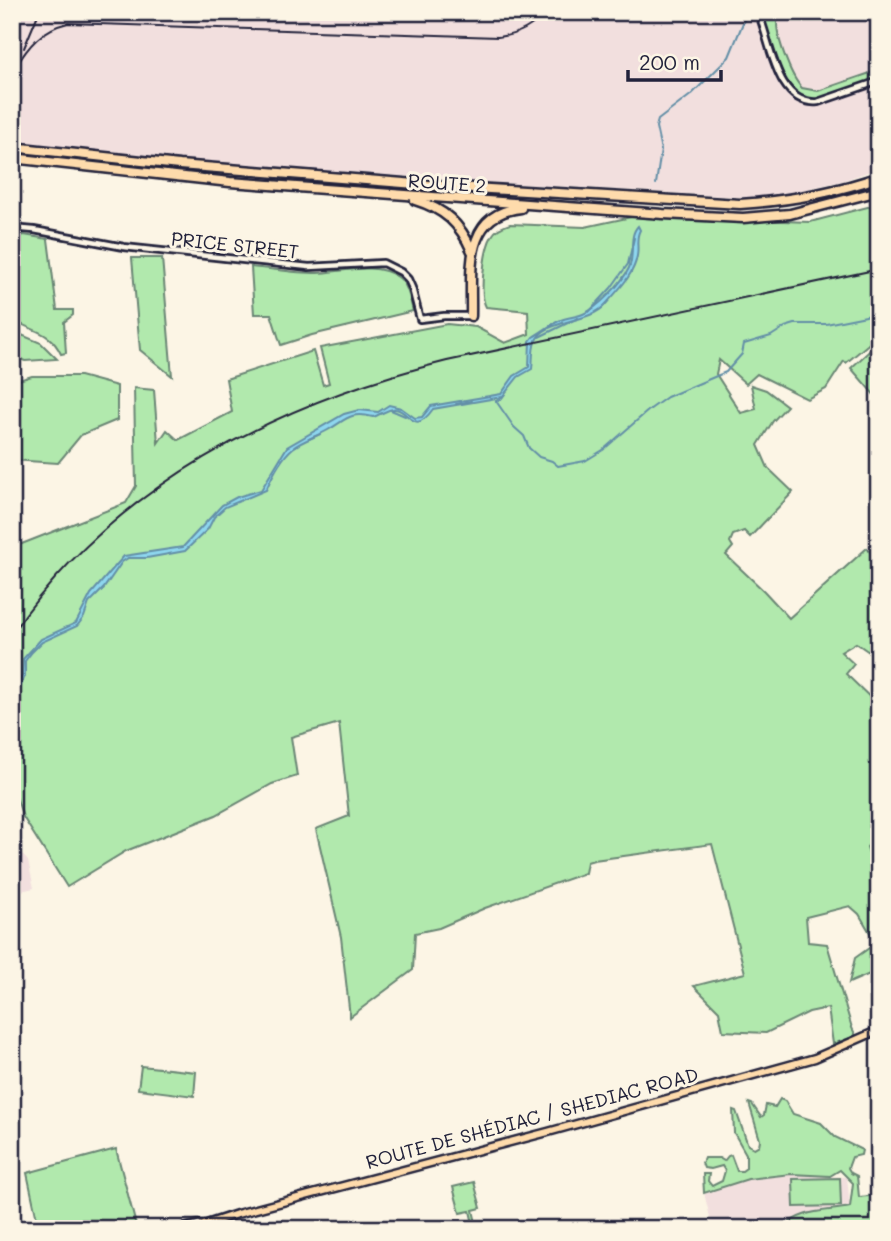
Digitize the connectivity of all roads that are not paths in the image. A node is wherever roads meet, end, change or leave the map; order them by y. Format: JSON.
{"nodes":[{"id":1,"x":758,"y":12,"type":"edge"},
{"id":2,"x":879,"y":81,"type":"edge"},
{"id":3,"x":12,"y":147,"type":"edge"},
{"id":4,"x":12,"y":158,"type":"edge"},
{"id":5,"x":879,"y":177,"type":"edge"},
{"id":6,"x":879,"y":191,"type":"edge"},
{"id":7,"x":378,"y":194,"type":"junction"},
{"id":8,"x":563,"y":207,"type":"junction"},
{"id":9,"x":12,"y":228,"type":"edge"},
{"id":10,"x":472,"y":251,"type":"junction"},
{"id":11,"x":471,"y":316,"type":"joint"},
{"id":12,"x":879,"y":1030,"type":"edge"},
{"id":13,"x":207,"y":1222,"type":"junction"},
{"id":14,"x":176,"y":1229,"type":"edge"},
{"id":15,"x":191,"y":1229,"type":"edge"}],
"edges":[{"from":1,"to":2,"type":"street"},
{"from":3,"to":5,"type":"highway","name":"ROUTE 2"},
{"from":4,"to":7,"type":"highway","name":"ROUTE 2"},
{"from":6,"to":8,"type":"highway","name":"ROUTE 2"},
{"from":7,"to":8,"type":"highway","name":"ROUTE 2"},
{"from":7,"to":10,"type":"highway"},
{"from":8,"to":10,"type":"highway"},
{"from":9,"to":11,"type":"street","name":"PRICE STREET"},
{"from":10,"to":11,"type":"highway"},
{"from":12,"to":13,"type":"main road","name":"ROUTE DE SHÉDIAC / SHEDIAC ROAD"},
{"from":13,"to":14,"type":"street"},
{"from":13,"to":15,"type":"main road","name":"ROUTE DE SHÉDIAC / SHEDIAC ROAD"}]}
